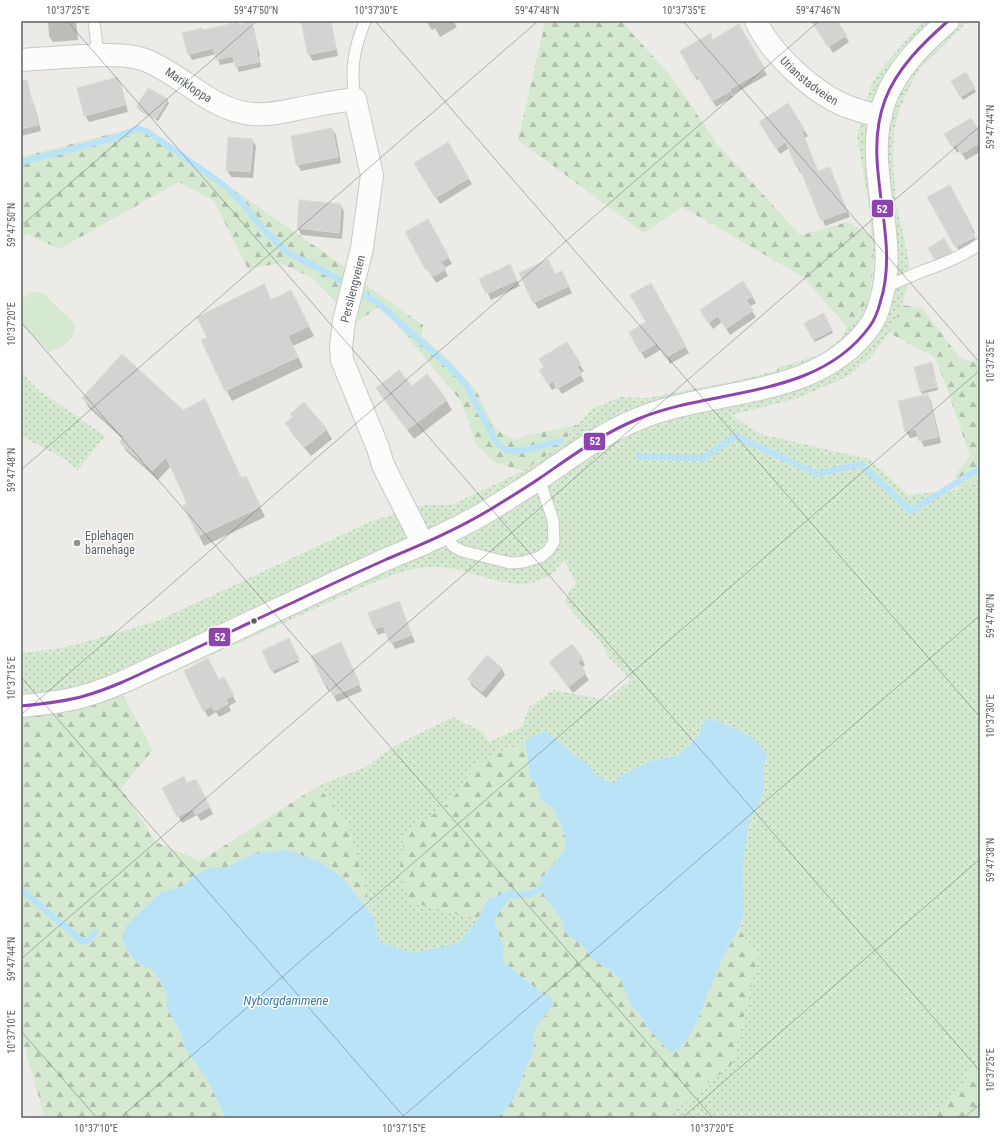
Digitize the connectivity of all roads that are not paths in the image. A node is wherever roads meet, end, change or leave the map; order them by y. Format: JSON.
{"nodes":[{"id":1,"x":94,"y":21,"type":"edge"},
{"id":2,"x":365,"y":21,"type":"edge"},
{"id":3,"x":948,"y":21,"type":"edge"},
{"id":4,"x":760,"y":23,"type":"edge"},
{"id":5,"x":98,"y":56,"type":"junction"},
{"id":6,"x":21,"y":60,"type":"edge"},
{"id":7,"x":355,"y":99,"type":"junction"},
{"id":8,"x":881,"y":116,"type":"junction"},
{"id":9,"x":980,"y":244,"type":"edge"},
{"id":10,"x":885,"y":287,"type":"junction"},
{"id":11,"x":539,"y":479,"type":"junction"},
{"id":12,"x":446,"y":533,"type":"junction"},
{"id":13,"x":423,"y":544,"type":"junction"},
{"id":14,"x":21,"y":706,"type":"edge"}],
"edges":[{"from":1,"to":5,"type":"lane"},
{"from":2,"to":7,"type":"lane","name":"Persilengveien"},
{"from":3,"to":8,"type":"main road"},
{"from":4,"to":8,"type":"main road","name":"Urianstadveien"},
{"from":5,"to":6,"type":"main road","name":"Marikloppa"},
{"from":5,"to":7,"type":"main road","name":"Marikloppa"},
{"from":7,"to":13,"type":"main road","name":"Persilengveien"},
{"from":8,"to":10,"type":"main road"},
{"from":9,"to":10,"type":"lane"},
{"from":10,"to":11,"type":"main road"},
{"from":11,"to":12,"type":"main road"},
{"from":11,"to":12,"type":"lane"},
{"from":12,"to":13,"type":"main road"},
{"from":13,"to":14,"type":"main road"}]}
